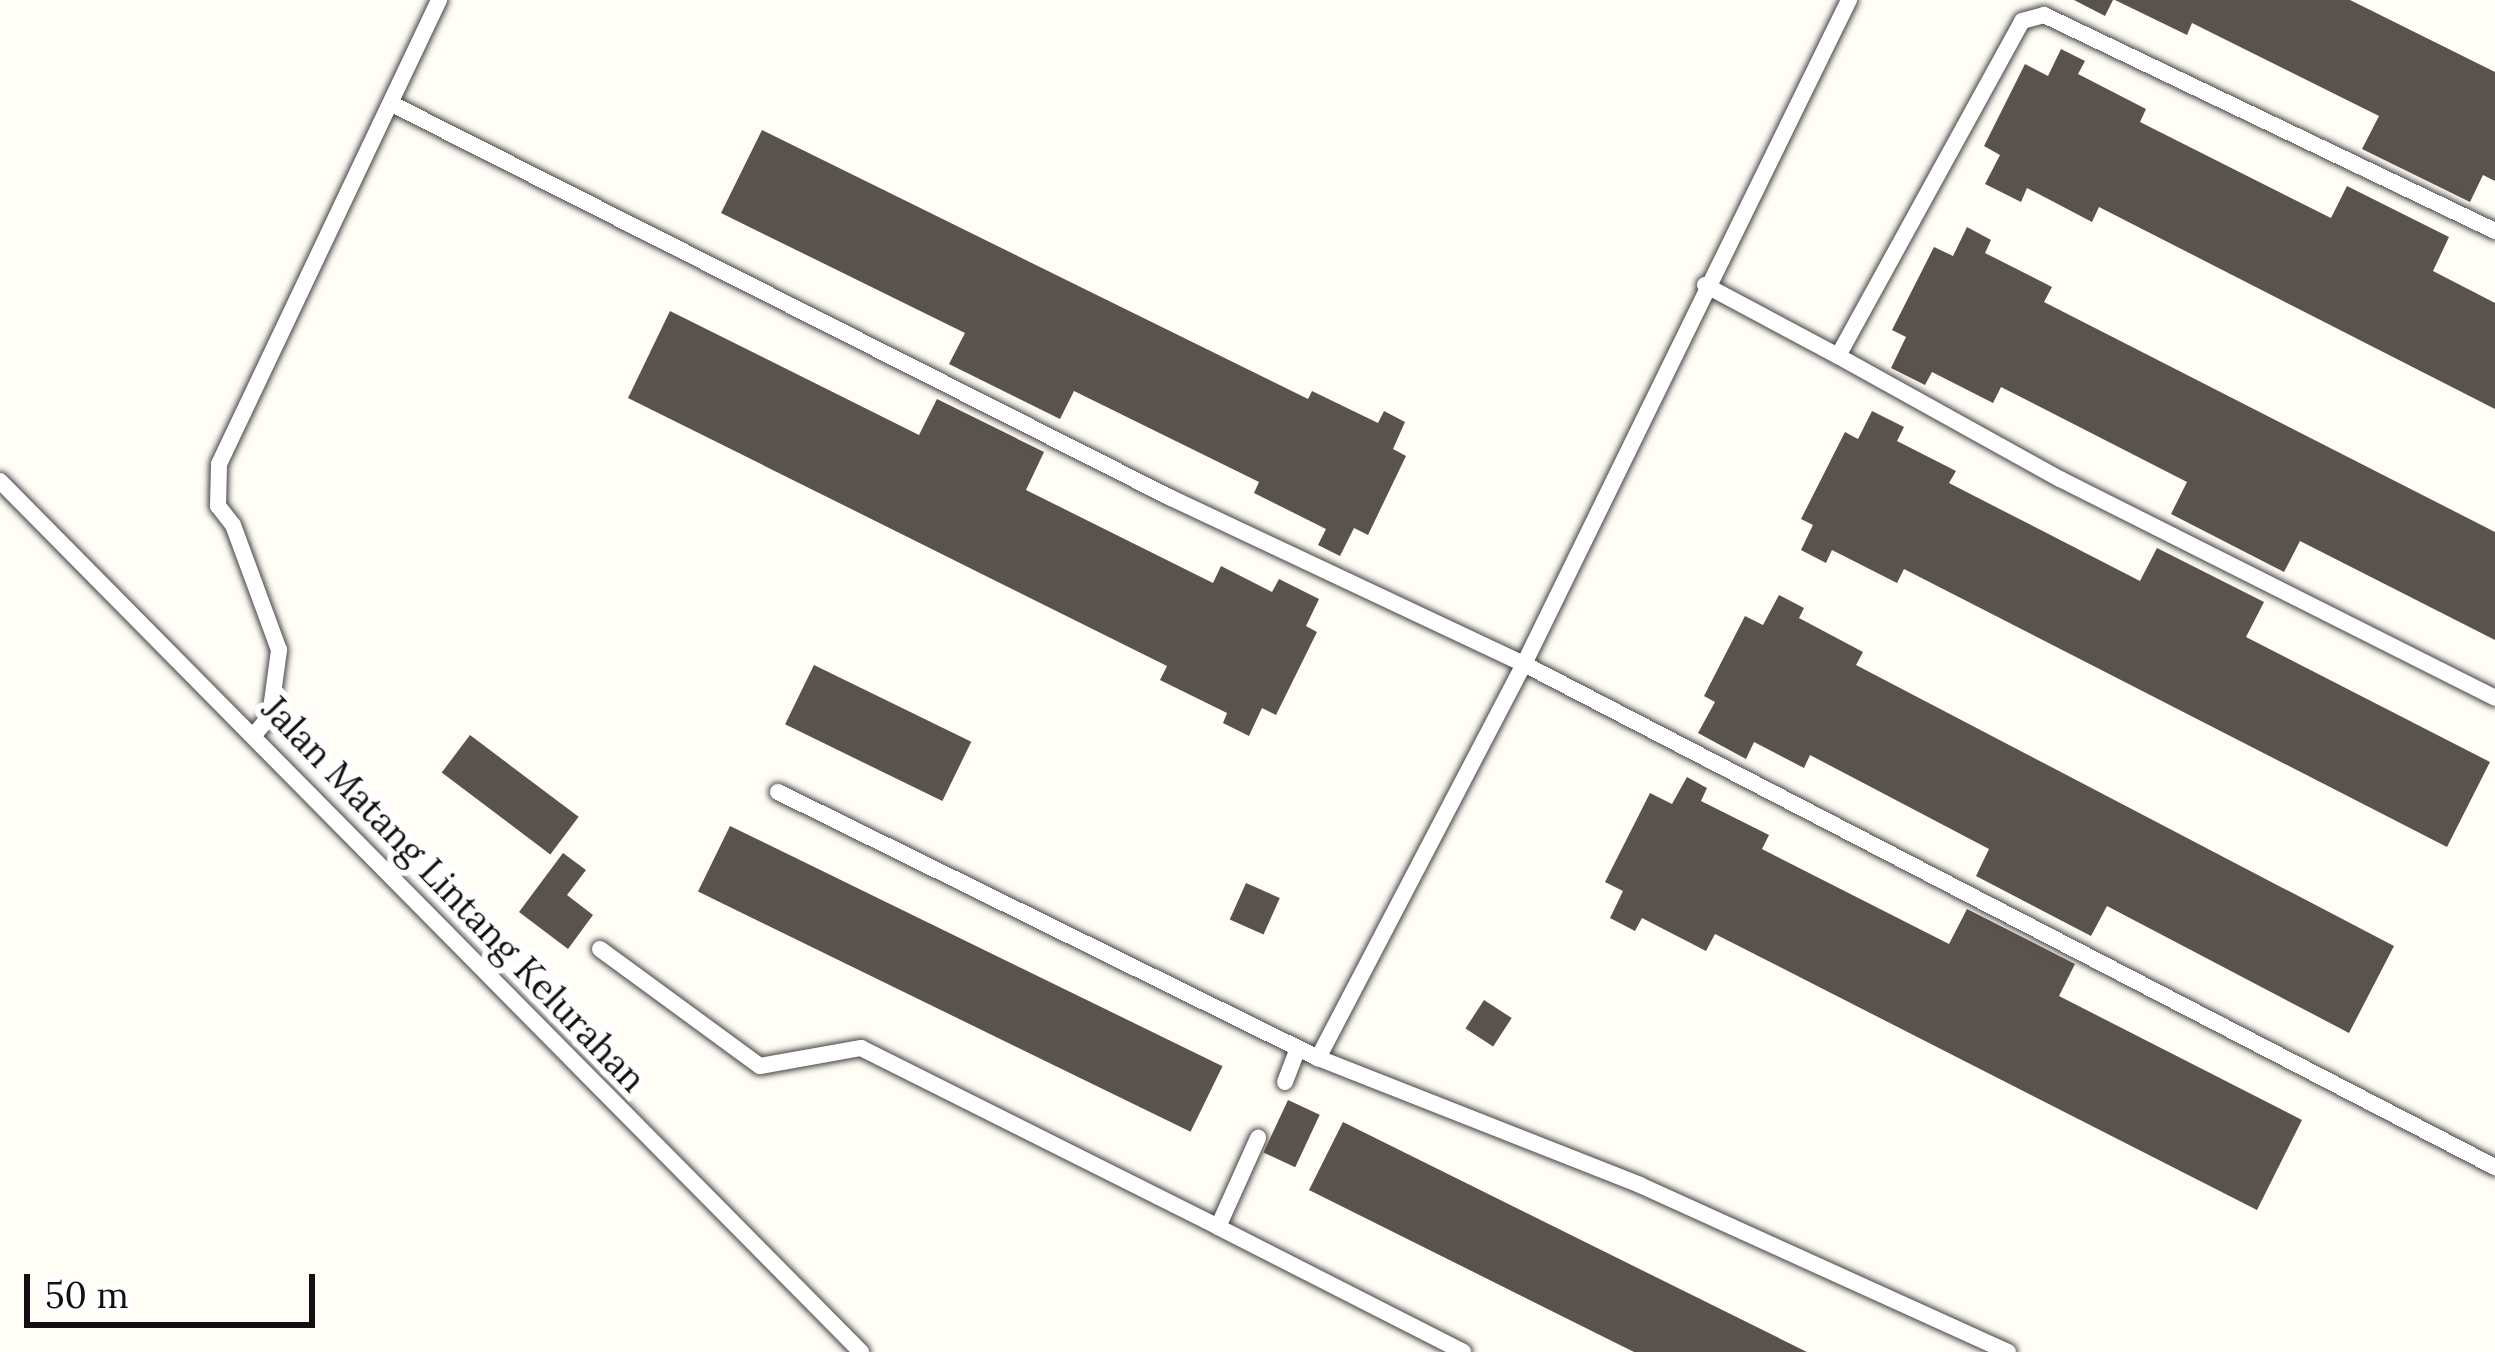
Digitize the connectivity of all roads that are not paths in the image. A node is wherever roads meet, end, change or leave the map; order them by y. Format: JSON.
{"nodes":[{"id":1,"x":439,"y":0,"type":"edge"},
{"id":2,"x":1850,"y":0,"type":"edge"},
{"id":3,"x":392,"y":104,"type":"junction"},
{"id":4,"x":2495,"y":231,"type":"edge"},
{"id":5,"x":1705,"y":285,"type":"junction"},
{"id":6,"x":1838,"y":356,"type":"junction"},
{"id":7,"x":0,"y":481,"type":"edge"},
{"id":8,"x":1524,"y":664,"type":"junction"},
{"id":9,"x":2495,"y":698,"type":"edge"},
{"id":10,"x":254,"y":735,"type":"junction"},
{"id":11,"x":778,"y":792,"type":"dead end"},
{"id":12,"x":601,"y":949,"type":"dead end"},
{"id":13,"x":1298,"y":1048,"type":"junction"},
{"id":14,"x":1318,"y":1058,"type":"junction"},
{"id":15,"x":1285,"y":1082,"type":"dead end"},
{"id":16,"x":1258,"y":1138,"type":"dead end"},
{"id":17,"x":2495,"y":1167,"type":"edge"},
{"id":18,"x":1218,"y":1227,"type":"junction"},
{"id":19,"x":861,"y":1352,"type":"edge"},
{"id":20,"x":1463,"y":1352,"type":"edge"},
{"id":21,"x":2008,"y":1352,"type":"edge"}],
"edges":[{"from":1,"to":3,"type":"lane"},
{"from":2,"to":5,"type":"lane"},
{"from":3,"to":8,"type":"lane"},
{"from":3,"to":10,"type":"lane"},
{"from":4,"to":6,"type":"lane"},
{"from":5,"to":6,"type":"lane"},
{"from":5,"to":8,"type":"lane"},
{"from":6,"to":9,"type":"lane"},
{"from":7,"to":10,"type":"lane","name":"Jalan Matang Lintang Kelurahan"},
{"from":8,"to":14,"type":"lane"},
{"from":8,"to":17,"type":"lane"},
{"from":10,"to":19,"type":"lane","name":"Jalan Matang Lintang Kelurahan"},
{"from":11,"to":13,"type":"lane"},
{"from":12,"to":18,"type":"lane"},
{"from":13,"to":14,"type":"lane"},
{"from":13,"to":15,"type":"lane"},
{"from":14,"to":21,"type":"lane"},
{"from":16,"to":18,"type":"lane"},
{"from":18,"to":20,"type":"lane"}]}
